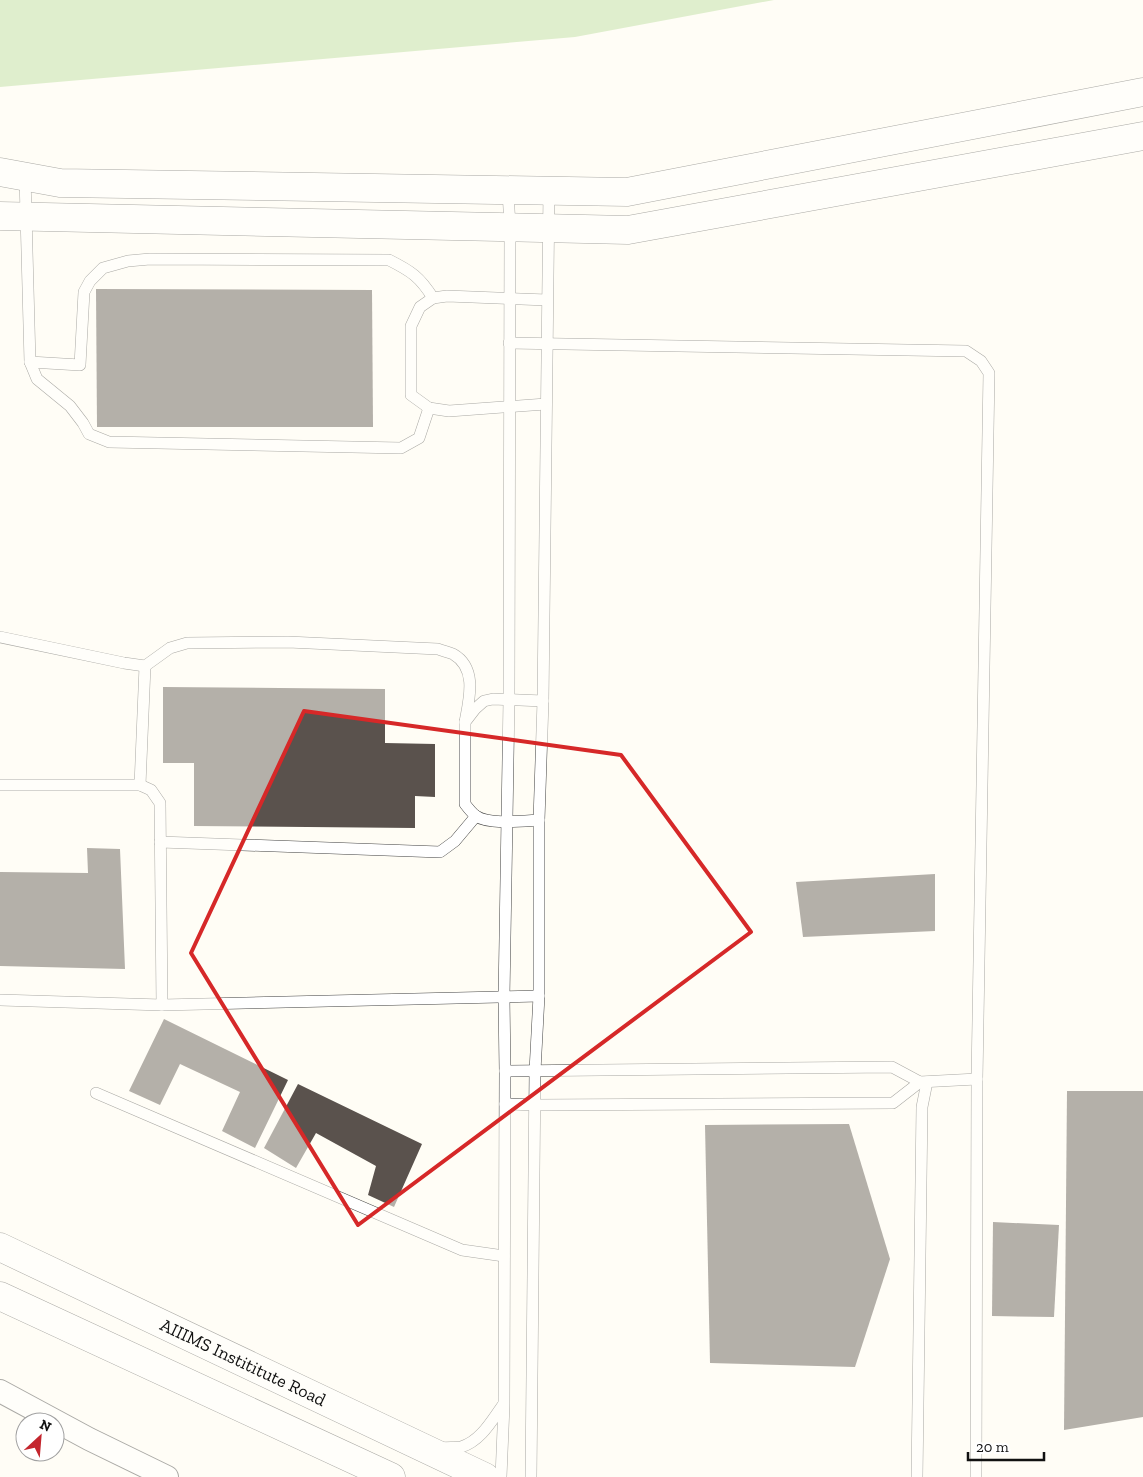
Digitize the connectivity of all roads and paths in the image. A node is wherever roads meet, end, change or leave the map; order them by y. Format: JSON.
{"nodes":[{"id":1,"x":1143,"y":92,"type":"edge"},
{"id":2,"x":1143,"y":136,"type":"edge"},
{"id":3,"x":12,"y":174,"type":"edge"},
{"id":4,"x":508,"y":190,"type":"junction"},
{"id":5,"x":549,"y":191,"type":"junction"},
{"id":6,"x":0,"y":216,"type":"edge"},
{"id":7,"x":27,"y":217,"type":"junction"},
{"id":8,"x":510,"y":228,"type":"junction"},
{"id":9,"x":548,"y":229,"type":"junction"},
{"id":10,"x":433,"y":298,"type":"junction"},
{"id":11,"x":509,"y":299,"type":"junction"},
{"id":12,"x":547,"y":300,"type":"junction"},
{"id":13,"x":509,"y":342,"type":"junction"},
{"id":14,"x":546,"y":343,"type":"junction"},
{"id":15,"x":30,"y":362,"type":"junction"},
{"id":16,"x":546,"y":404,"type":"junction"},
{"id":17,"x":509,"y":407,"type":"junction"},
{"id":18,"x":429,"y":408,"type":"junction"},
{"id":19,"x":0,"y":637,"type":"edge"},
{"id":20,"x":145,"y":666,"type":"junction"},
{"id":21,"x":508,"y":700,"type":"junction"},
{"id":22,"x":543,"y":701,"type":"junction"},
{"id":23,"x":465,"y":722,"type":"junction"},
{"id":24,"x":140,"y":784,"type":"junction"},
{"id":25,"x":0,"y":785,"type":"edge"},
{"id":26,"x":476,"y":816,"type":"junction"},
{"id":27,"x":539,"y":820,"type":"junction"},
{"id":28,"x":507,"y":822,"type":"junction"},
{"id":29,"x":160,"y":842,"type":"junction"},
{"id":30,"x":539,"y":996,"type":"junction"},
{"id":31,"x":504,"y":997,"type":"junction"},
{"id":32,"x":0,"y":1000,"type":"edge"},
{"id":33,"x":162,"y":1005,"type":"junction"},
{"id":34,"x":505,"y":1071,"type":"junction"},
{"id":35,"x":535,"y":1071,"type":"junction"},
{"id":36,"x":977,"y":1079,"type":"junction"},
{"id":37,"x":924,"y":1082,"type":"junction"},
{"id":38,"x":96,"y":1093,"type":"dead end"},
{"id":39,"x":505,"y":1104,"type":"junction"},
{"id":40,"x":535,"y":1105,"type":"junction"},
{"id":41,"x":0,"y":1246,"type":"edge"},
{"id":42,"x":504,"y":1256,"type":"junction"},
{"id":43,"x":0,"y":1296,"type":"edge"},
{"id":44,"x":0,"y":1390,"type":"edge"},
{"id":45,"x":504,"y":1404,"type":"junction"},
{"id":46,"x":424,"y":1448,"type":"junction"},
{"id":47,"x":167,"y":1477,"type":"edge"},
{"id":48,"x":391,"y":1477,"type":"edge"},
{"id":49,"x":485,"y":1477,"type":"edge"},
{"id":50,"x":501,"y":1477,"type":"edge"},
{"id":51,"x":530,"y":1477,"type":"edge"},
{"id":52,"x":917,"y":1477,"type":"edge"},
{"id":53,"x":976,"y":1477,"type":"edge"}],
"edges":[{"from":1,"to":5,"type":"street"},
{"from":2,"to":9,"type":"street"},
{"from":3,"to":4,"type":"street"},
{"from":3,"to":7,"type":"lane"},
{"from":4,"to":5,"type":"street"},
{"from":4,"to":8,"type":"lane"},
{"from":5,"to":9,"type":"lane"},
{"from":6,"to":7,"type":"street"},
{"from":7,"to":8,"type":"street"},
{"from":7,"to":15,"type":"lane"},
{"from":8,"to":9,"type":"street"},
{"from":8,"to":11,"type":"lane"},
{"from":9,"to":12,"type":"lane"},
{"from":10,"to":11,"type":"lane"},
{"from":10,"to":15,"type":"lane"},
{"from":10,"to":18,"type":"lane"},
{"from":11,"to":12,"type":"lane"},
{"from":11,"to":13,"type":"lane"},
{"from":12,"to":14,"type":"lane"},
{"from":13,"to":14,"type":"lane"},
{"from":13,"to":17,"type":"lane"},
{"from":14,"to":16,"type":"lane"},
{"from":14,"to":36,"type":"lane"},
{"from":15,"to":18,"type":"lane"},
{"from":16,"to":17,"type":"lane"},
{"from":16,"to":22,"type":"lane"},
{"from":17,"to":18,"type":"lane"},
{"from":17,"to":21,"type":"lane"},
{"from":19,"to":20,"type":"lane"},
{"from":20,"to":23,"type":"lane"},
{"from":20,"to":24,"type":"lane"},
{"from":21,"to":22,"type":"lane"},
{"from":21,"to":23,"type":"lane"},
{"from":21,"to":28,"type":"lane"},
{"from":22,"to":27,"type":"lane"},
{"from":23,"to":26,"type":"lane"},
{"from":24,"to":25,"type":"lane"},
{"from":24,"to":29,"type":"lane"},
{"from":26,"to":28,"type":"lane"},
{"from":26,"to":29,"type":"lane"},
{"from":27,"to":28,"type":"lane"},
{"from":27,"to":30,"type":"lane"},
{"from":28,"to":31,"type":"lane"},
{"from":29,"to":33,"type":"lane"},
{"from":30,"to":31,"type":"lane"},
{"from":30,"to":35,"type":"lane"},
{"from":31,"to":33,"type":"lane"},
{"from":31,"to":34,"type":"lane"},
{"from":32,"to":33,"type":"lane"},
{"from":34,"to":35,"type":"lane"},
{"from":34,"to":39,"type":"lane"},
{"from":35,"to":37,"type":"lane"},
{"from":35,"to":40,"type":"lane"},
{"from":36,"to":37,"type":"lane"},
{"from":36,"to":53,"type":"lane"},
{"from":37,"to":40,"type":"lane"},
{"from":37,"to":52,"type":"lane"},
{"from":38,"to":42,"type":"lane"},
{"from":39,"to":40,"type":"lane"},
{"from":39,"to":42,"type":"lane"},
{"from":40,"to":51,"type":"lane"},
{"from":41,"to":46,"type":"street","name":"AIIIMS Instititute Road"},
{"from":42,"to":45,"type":"lane"},
{"from":43,"to":48,"type":"street"},
{"from":44,"to":47,"type":"street"},
{"from":45,"to":46,"type":"lane"},
{"from":45,"to":50,"type":"lane"},
{"from":46,"to":49,"type":"street","name":"AIIIMS Instititute Road"}]}
